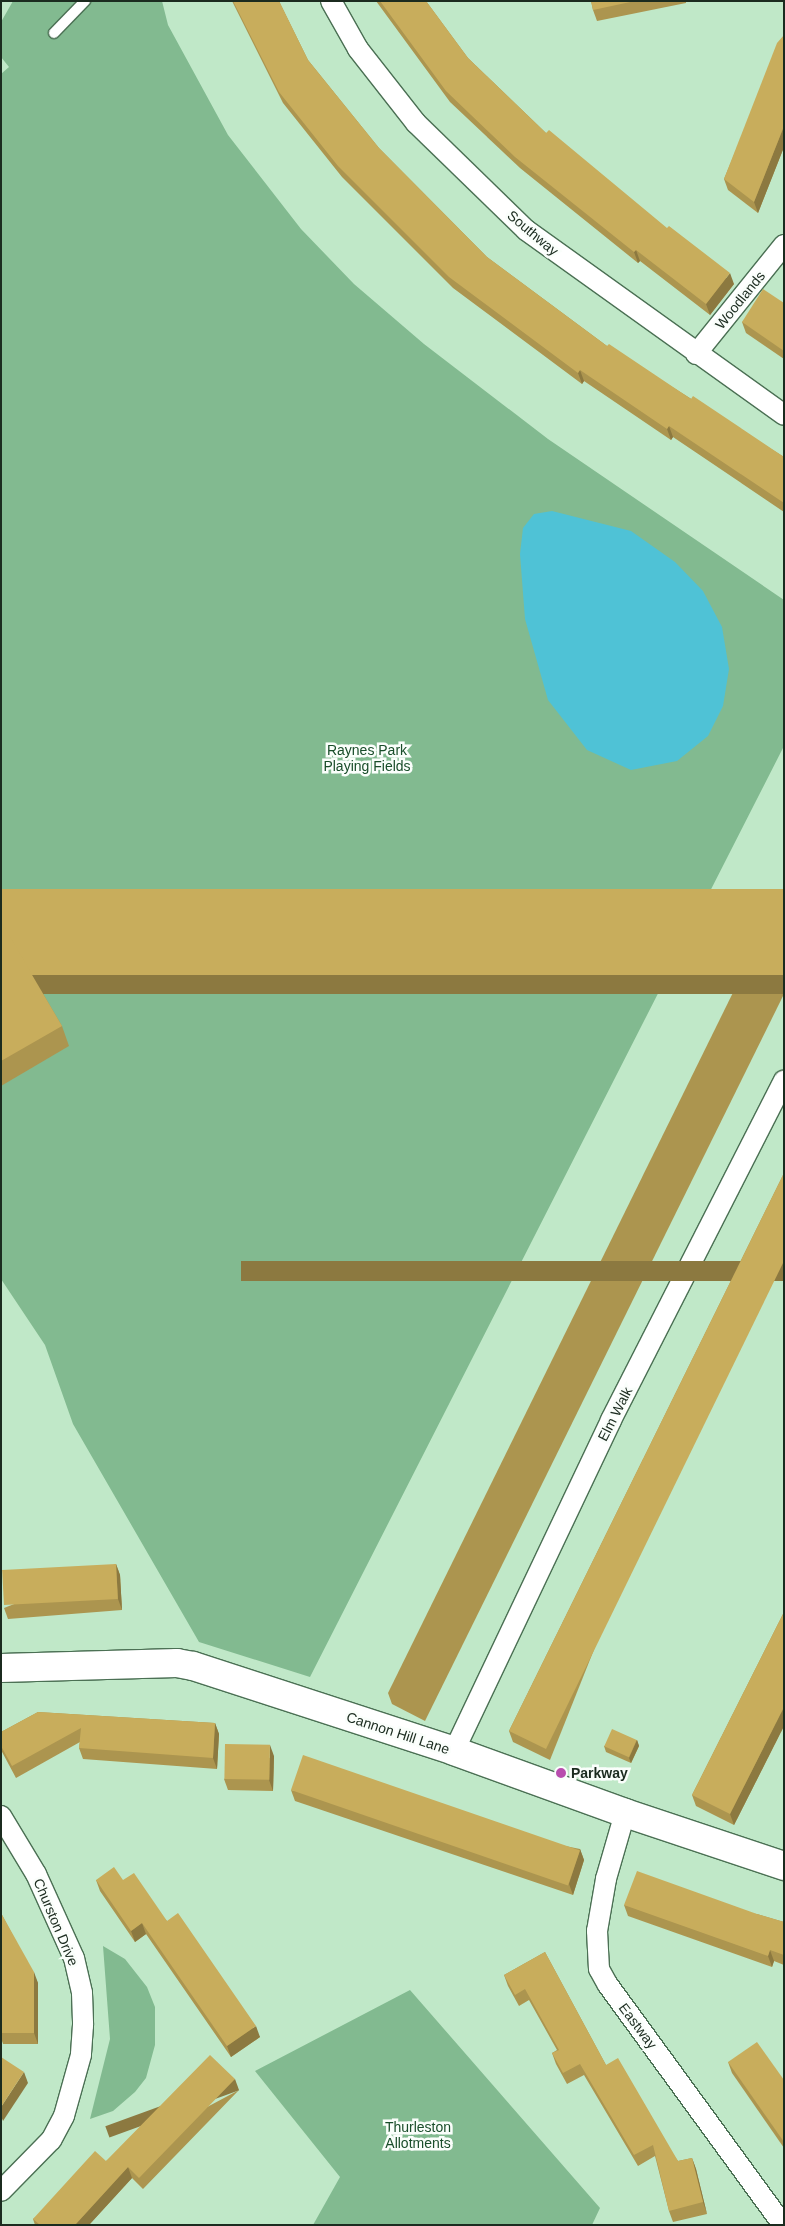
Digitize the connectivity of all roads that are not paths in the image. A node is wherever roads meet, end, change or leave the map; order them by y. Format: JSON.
{"nodes":[{"id":1,"x":85,"y":1,"type":"edge"},
{"id":2,"x":331,"y":1,"type":"edge"},
{"id":3,"x":54,"y":33,"type":"dead end"},
{"id":4,"x":784,"y":244,"type":"edge"},
{"id":5,"x":696,"y":354,"type":"junction"},
{"id":6,"x":784,"y":415,"type":"edge"},
{"id":7,"x":784,"y":1080,"type":"edge"},
{"id":8,"x":1,"y":1668,"type":"edge"},
{"id":9,"x":454,"y":1752,"type":"junction"},
{"id":10,"x":624,"y":1813,"type":"junction"},
{"id":11,"x":1,"y":1816,"type":"edge"},
{"id":12,"x":783,"y":1863,"type":"edge"},
{"id":13,"x":1,"y":2191,"type":"edge"},
{"id":14,"x":774,"y":2220,"type":"edge"}],
"edges":[{"from":1,"to":3,"type":"lane"},
{"from":2,"to":5,"type":"street","name":"Southway"},
{"from":4,"to":5,"type":"street","name":"Woodlands"},
{"from":5,"to":6,"type":"street","name":"Southway"},
{"from":7,"to":9,"type":"street","name":"Elm Walk"},
{"from":8,"to":9,"type":"street","name":"Cannon Hill Lane"},
{"from":9,"to":10,"type":"street","name":"Cannon Hill Lane"},
{"from":10,"to":12,"type":"street","name":"Cannon Hill Lane"},
{"from":10,"to":14,"type":"street","name":"Eastway"},
{"from":11,"to":13,"type":"street","name":"Churston Drive"}]}
